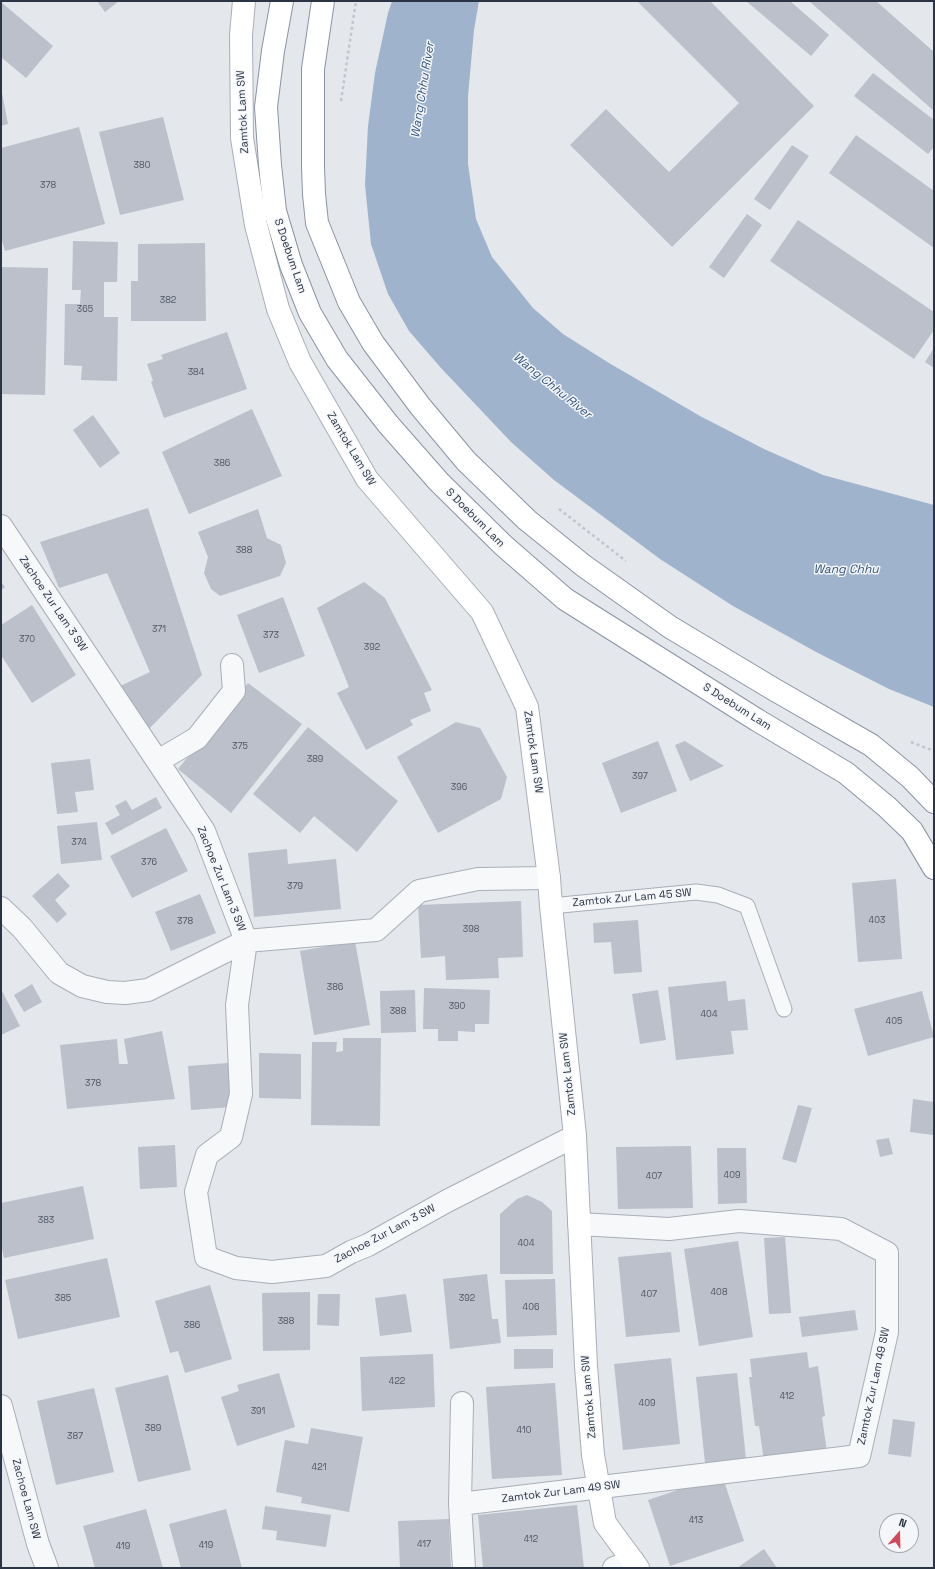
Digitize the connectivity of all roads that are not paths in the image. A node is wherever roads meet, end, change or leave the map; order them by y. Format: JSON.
{"nodes":[{"id":1,"x":244,"y":1,"type":"edge"},
{"id":2,"x":282,"y":1,"type":"edge"},
{"id":3,"x":323,"y":1,"type":"edge"},
{"id":4,"x":1,"y":526,"type":"edge"},
{"id":5,"x":232,"y":665,"type":"dead end"},
{"id":6,"x":158,"y":761,"type":"junction"},
{"id":7,"x":934,"y":802,"type":"edge"},
{"id":8,"x":934,"y":868,"type":"edge"},
{"id":9,"x":549,"y":878,"type":"junction"},
{"id":10,"x":551,"y":906,"type":"junction"},
{"id":11,"x":1,"y":908,"type":"edge"},
{"id":12,"x":246,"y":941,"type":"junction"},
{"id":13,"x":784,"y":1009,"type":"dead end"},
{"id":14,"x":575,"y":1136,"type":"junction"},
{"id":15,"x":579,"y":1224,"type":"junction"},
{"id":16,"x":462,"y":1403,"type":"dead end"},
{"id":17,"x":1,"y":1406,"type":"edge"},
{"id":18,"x":599,"y":1487,"type":"junction"},
{"id":19,"x":460,"y":1504,"type":"junction"},
{"id":20,"x":628,"y":1566,"type":"edge"},
{"id":21,"x":47,"y":1568,"type":"edge"},
{"id":22,"x":464,"y":1568,"type":"edge"}],
"edges":[{"from":1,"to":9,"type":"main road","name":"Zamtok Lam SW"},
{"from":2,"to":8,"type":"main road","name":"S Doebum Lam"},
{"from":3,"to":7,"type":"main road"},
{"from":4,"to":6,"type":"street","name":"Zachoe Zur Lam 3 SW"},
{"from":5,"to":6,"type":"street"},
{"from":6,"to":12,"type":"street","name":"Zachoe Zur Lam 3 SW"},
{"from":9,"to":10,"type":"main road","name":"Zamtok Lam SW"},
{"from":9,"to":12,"type":"street"},
{"from":10,"to":13,"type":"lane","name":"Zamtok Zur Lam 45 SW"},
{"from":10,"to":14,"type":"main road","name":"Zamtok Lam SW"},
{"from":11,"to":12,"type":"street"},
{"from":12,"to":14,"type":"street","name":"Zachoe Zur Lam 3 SW"},
{"from":14,"to":15,"type":"main road","name":"Zamtok Lam SW"},
{"from":15,"to":18,"type":"main road","name":"Zamtok Lam SW"},
{"from":15,"to":18,"type":"street","name":"Zamtok Zur Lam 49 SW"},
{"from":16,"to":19,"type":"street"},
{"from":17,"to":21,"type":"street","name":"Zachoe Lam SW"},
{"from":18,"to":19,"type":"street","name":"Zamtok Zur Lam 49 SW"},
{"from":18,"to":20,"type":"main road","name":"Zamtok Lam SW"},
{"from":19,"to":22,"type":"street"}]}
